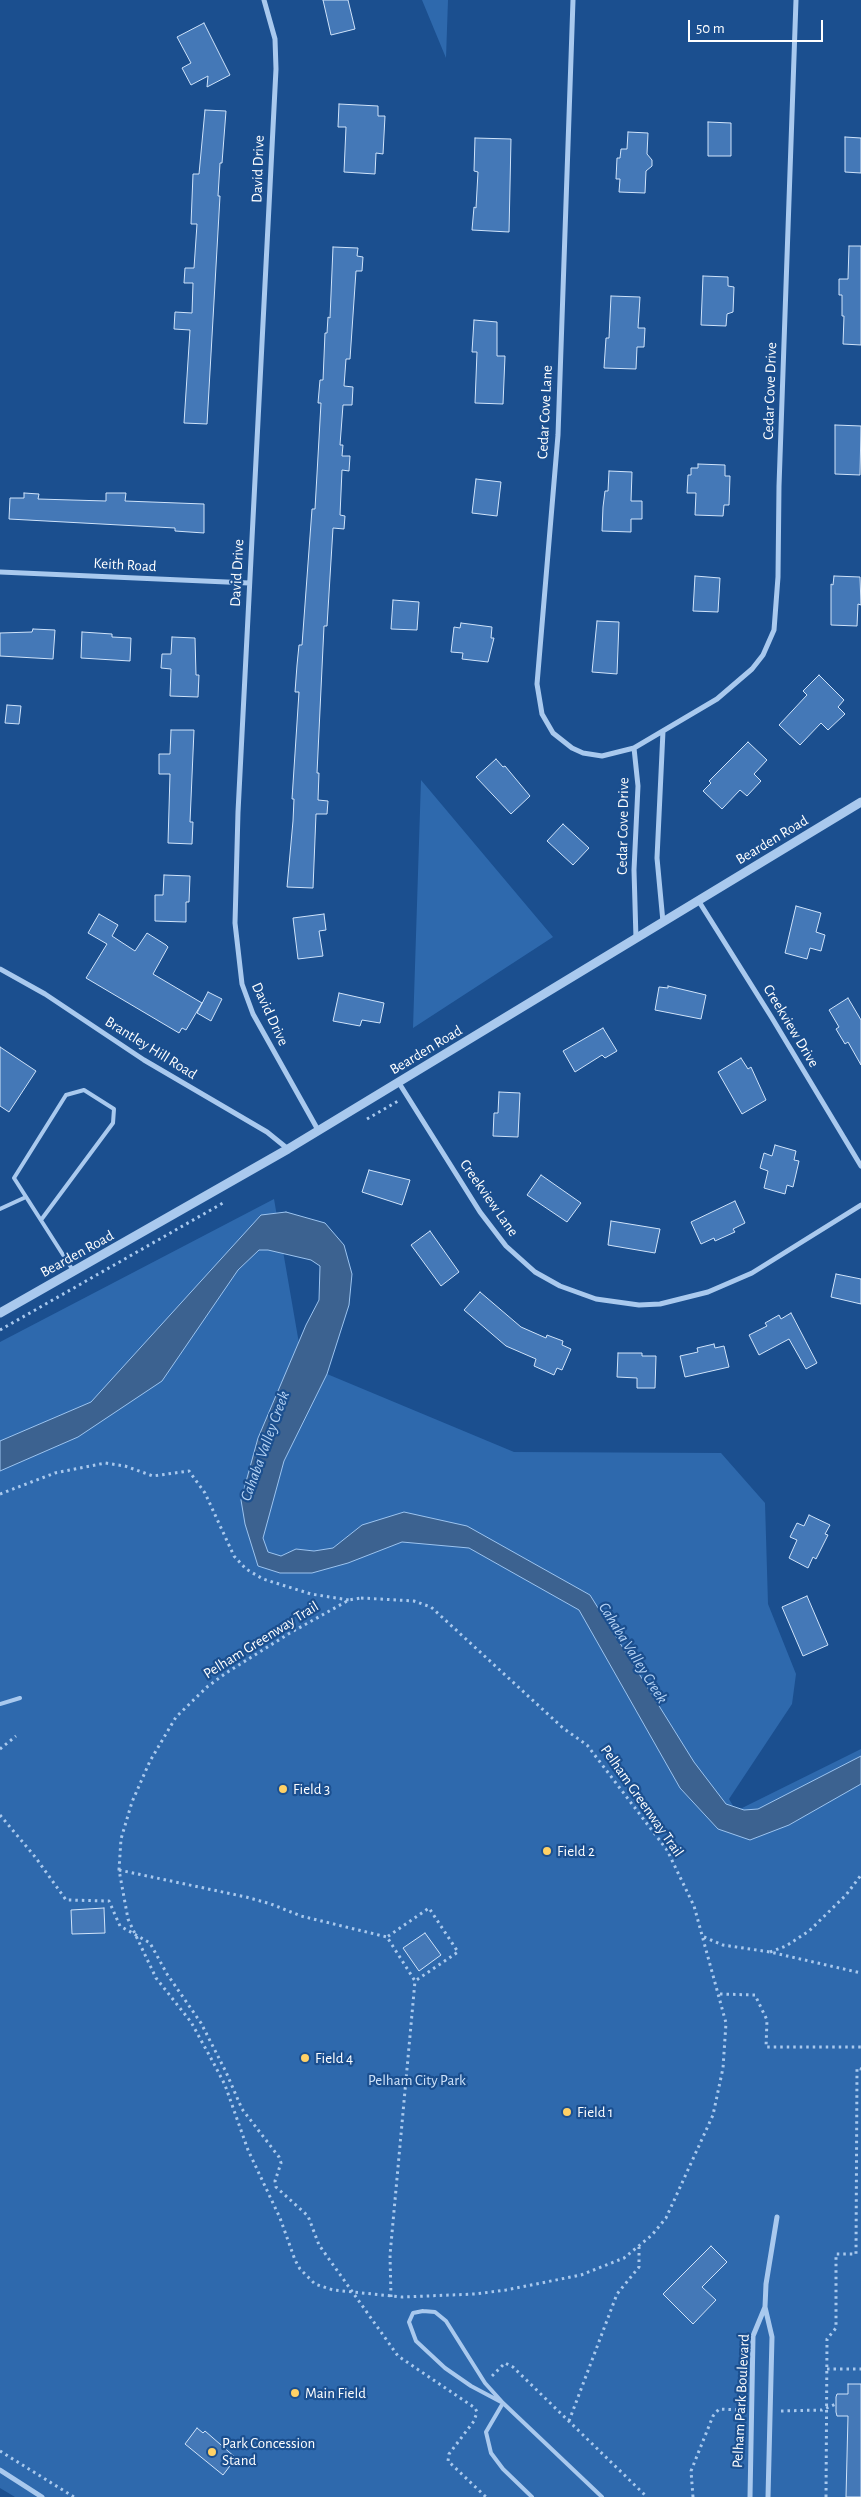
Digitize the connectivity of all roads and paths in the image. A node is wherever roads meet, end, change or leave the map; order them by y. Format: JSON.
{"nodes":[{"id":1,"x":264,"y":0,"type":"edge"},
{"id":2,"x":573,"y":0,"type":"edge"},
{"id":3,"x":796,"y":0,"type":"edge"},
{"id":4,"x":0,"y":572,"type":"edge"},
{"id":5,"x":249,"y":583,"type":"junction"},
{"id":6,"x":663,"y":731,"type":"junction"},
{"id":7,"x":634,"y":748,"type":"junction"},
{"id":8,"x":861,"y":802,"type":"edge"},
{"id":9,"x":698,"y":900,"type":"junction"},
{"id":10,"x":663,"y":923,"type":"junction"},
{"id":11,"x":636,"y":939,"type":"junction"},
{"id":12,"x":0,"y":969,"type":"edge"},
{"id":13,"x":400,"y":1082,"type":"junction"},
{"id":14,"x":318,"y":1130,"type":"junction"},
{"id":15,"x":288,"y":1149,"type":"junction"},
{"id":16,"x":861,"y":1166,"type":"edge"},
{"id":17,"x":26,"y":1197,"type":"junction"},
{"id":18,"x":861,"y":1205,"type":"edge"},
{"id":19,"x":0,"y":1209,"type":"edge"},
{"id":20,"x":41,"y":1220,"type":"junction"},
{"id":21,"x":74,"y":1272,"type":"junction"},
{"id":22,"x":0,"y":1313,"type":"edge"},
{"id":23,"x":0,"y":1494,"type":"edge"},
{"id":24,"x":349,"y":1600,"type":"junction"},
{"id":25,"x":20,"y":1698,"type":"dead end"},
{"id":26,"x":0,"y":1704,"type":"edge"},
{"id":27,"x":16,"y":1736,"type":"dead end"},
{"id":28,"x":0,"y":1749,"type":"edge"},
{"id":29,"x":0,"y":1815,"type":"edge"},
{"id":30,"x":119,"y":1870,"type":"junction"},
{"id":31,"x":861,"y":1875,"type":"edge"},
{"id":32,"x":136,"y":1936,"type":"junction"},
{"id":33,"x":387,"y":1937,"type":"junction"},
{"id":34,"x":704,"y":1937,"type":"junction"},
{"id":35,"x":770,"y":1952,"type":"junction"},
{"id":36,"x":861,"y":1974,"type":"edge"},
{"id":37,"x":415,"y":1981,"type":"junction"},
{"id":38,"x":720,"y":1994,"type":"junction"},
{"id":39,"x":861,"y":2047,"type":"edge"},
{"id":40,"x":861,"y":2069,"type":"edge"},
{"id":41,"x":859,"y":2153,"type":"edge"},
{"id":42,"x":777,"y":2217,"type":"dead end"},
{"id":43,"x":639,"y":2248,"type":"junction"},
{"id":44,"x":351,"y":2292,"type":"junction"},
{"id":45,"x":390,"y":2297,"type":"junction"},
{"id":46,"x":765,"y":2307,"type":"junction"},
{"id":47,"x":827,"y":2369,"type":"junction"},
{"id":48,"x":861,"y":2369,"type":"edge"},
{"id":49,"x":485,"y":2383,"type":"junction"},
{"id":50,"x":504,"y":2403,"type":"junction"},
{"id":51,"x":836,"y":2404,"type":"dead end"},
{"id":52,"x":827,"y":2407,"type":"junction"},
{"id":53,"x":752,"y":2410,"type":"junction"},
{"id":54,"x":770,"y":2410,"type":"junction"},
{"id":55,"x":569,"y":2421,"type":"junction"},
{"id":56,"x":0,"y":2451,"type":"edge"},
{"id":57,"x":0,"y":2470,"type":"edge"},
{"id":58,"x":482,"y":2494,"type":"junction"},
{"id":59,"x":41,"y":2497,"type":"edge"},
{"id":60,"x":74,"y":2497,"type":"edge"},
{"id":61,"x":479,"y":2497,"type":"edge"},
{"id":62,"x":486,"y":2497,"type":"edge"},
{"id":63,"x":532,"y":2497,"type":"edge"},
{"id":64,"x":602,"y":2497,"type":"edge"},
{"id":65,"x":647,"y":2497,"type":"edge"},
{"id":66,"x":693,"y":2497,"type":"edge"},
{"id":67,"x":750,"y":2497,"type":"edge"},
{"id":68,"x":768,"y":2497,"type":"edge"},
{"id":69,"x":826,"y":2497,"type":"edge"}],
"edges":[{"from":1,"to":5,"type":"street","name":"David Drive"},
{"from":2,"to":7,"type":"street","name":"Cedar Cove Lane"},
{"from":3,"to":6,"type":"street","name":"Cedar Cove Drive"},
{"from":4,"to":5,"type":"street","name":"Keith Road"},
{"from":5,"to":14,"type":"street","name":"David Drive"},
{"from":6,"to":7,"type":"street","name":"Cedar Cove Drive"},
{"from":6,"to":10,"type":"street"},
{"from":7,"to":11,"type":"street","name":"Cedar Cove Drive"},
{"from":8,"to":9,"type":"street","name":"Bearden Road"},
{"from":9,"to":10,"type":"street","name":"Bearden Road"},
{"from":9,"to":16,"type":"street","name":"Creekview Drive"},
{"from":10,"to":11,"type":"street","name":"Bearden Road"},
{"from":11,"to":13,"type":"street","name":"Bearden Road"},
{"from":12,"to":15,"type":"street","name":"Brantley Hill Road"},
{"from":13,"to":14,"type":"street","name":"Bearden Road"},
{"from":13,"to":18,"type":"street","name":"Creekview Lane"},
{"from":14,"to":15,"type":"street","name":"Bearden Road"},
{"from":15,"to":21,"type":"street","name":"Bearden Road"},
{"from":17,"to":19,"type":"lane"},
{"from":17,"to":20,"type":"lane"},
{"from":17,"to":20,"type":"lane"},
{"from":20,"to":21,"type":"lane"},
{"from":21,"to":22,"type":"street","name":"Bearden Road"},
{"from":23,"to":24,"type":"path","name":"Pelham Greenway Trail"},
{"from":24,"to":30,"type":"path","name":"Pelham Greenway Trail"},
{"from":24,"to":34,"type":"path","name":"Pelham Greenway Trail"},
{"from":25,"to":26,"type":"lane"},
{"from":27,"to":28,"type":"path"},
{"from":29,"to":32,"type":"path"},
{"from":30,"to":32,"type":"path","name":"Pelham Greenway Trail"},
{"from":30,"to":33,"type":"path"},
{"from":31,"to":35,"type":"path"},
{"from":32,"to":44,"type":"path"},
{"from":32,"to":44,"type":"path","name":"Pelham Greenway Trail"},
{"from":33,"to":37,"type":"path"},
{"from":33,"to":37,"type":"path"},
{"from":34,"to":35,"type":"path"},
{"from":34,"to":38,"type":"path","name":"Pelham Greenway Trail"},
{"from":35,"to":36,"type":"path"},
{"from":37,"to":45,"type":"path"},
{"from":38,"to":39,"type":"path"},
{"from":38,"to":43,"type":"path","name":"Pelham Greenway Trail"},
{"from":40,"to":41,"type":"path"},
{"from":41,"to":47,"type":"path"},
{"from":42,"to":46,"type":"street","name":"Pelham Park Boulevard"},
{"from":43,"to":45,"type":"path","name":"Pelham Greenway Trail"},
{"from":43,"to":55,"type":"path"},
{"from":44,"to":45,"type":"path","name":"Pelham Greenway Trail"},
{"from":44,"to":58,"type":"path"},
{"from":46,"to":53,"type":"street","name":"Pelham Park Boulevard"},
{"from":46,"to":54,"type":"street","name":"Pelham Park Boulevard"},
{"from":47,"to":48,"type":"path"},
{"from":47,"to":52,"type":"path"},
{"from":49,"to":50,"type":"lane"},
{"from":49,"to":50,"type":"lane"},
{"from":49,"to":55,"type":"path"},
{"from":50,"to":63,"type":"lane"},
{"from":50,"to":64,"type":"lane"},
{"from":51,"to":52,"type":"path"},
{"from":52,"to":54,"type":"path"},
{"from":52,"to":69,"type":"path"},
{"from":53,"to":66,"type":"path"},
{"from":53,"to":67,"type":"street","name":"Pelham Park Boulevard"},
{"from":54,"to":68,"type":"street","name":"Pelham Park Boulevard"},
{"from":55,"to":65,"type":"path"},
{"from":56,"to":60,"type":"path"},
{"from":57,"to":59,"type":"street"},
{"from":58,"to":61,"type":"path"},
{"from":58,"to":62,"type":"path"}]}
